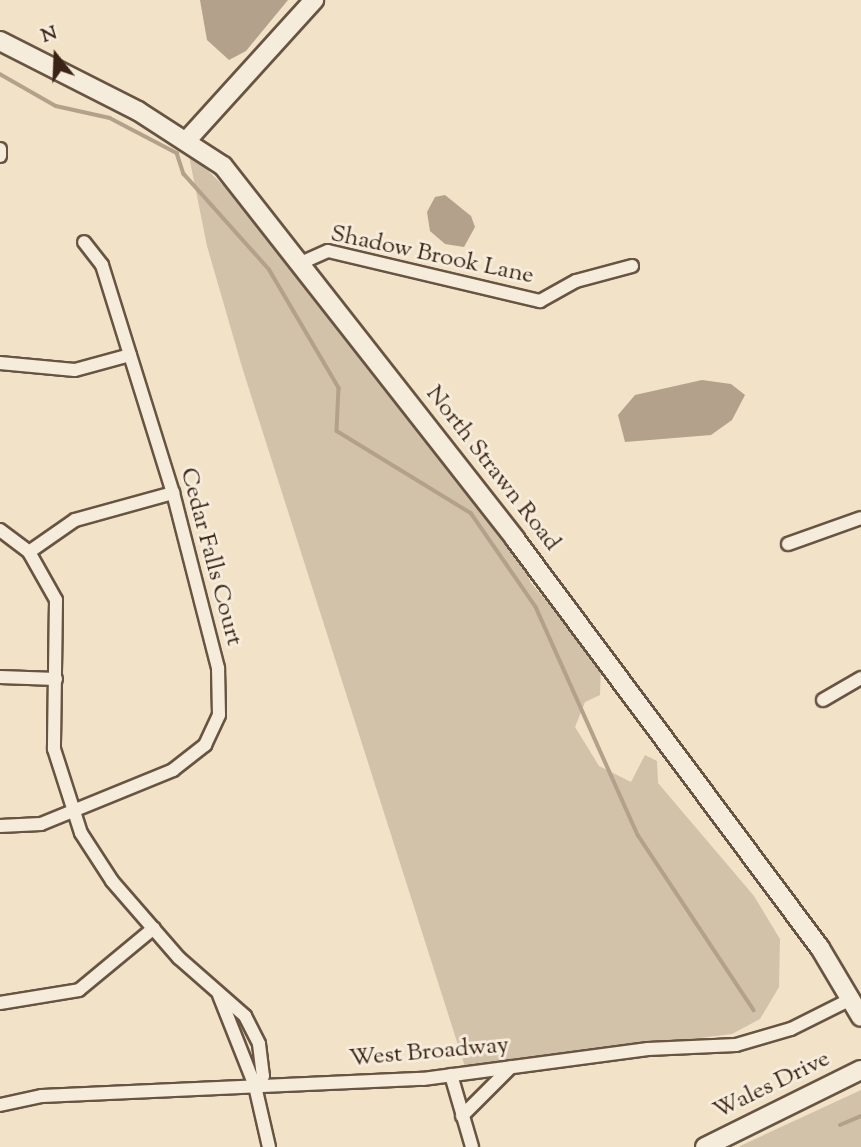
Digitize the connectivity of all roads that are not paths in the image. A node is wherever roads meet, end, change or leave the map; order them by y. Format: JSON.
{"nodes":[{"id":1,"x":314,"y":0,"type":"edge"},
{"id":2,"x":0,"y":41,"type":"edge"},
{"id":3,"x":188,"y":139,"type":"junction"},
{"id":4,"x":0,"y":149,"type":"edge"},
{"id":5,"x":0,"y":156,"type":"edge"},
{"id":6,"x":85,"y":242,"type":"dead end"},
{"id":7,"x":303,"y":262,"type":"junction"},
{"id":8,"x":632,"y":266,"type":"dead end"},
{"id":9,"x":130,"y":355,"type":"junction"},
{"id":10,"x":0,"y":363,"type":"edge"},
{"id":11,"x":173,"y":493,"type":"junction"},
{"id":12,"x":861,"y":518,"type":"edge"},
{"id":13,"x":0,"y":530,"type":"edge"},
{"id":14,"x":788,"y":544,"type":"dead end"},
{"id":15,"x":29,"y":552,"type":"junction"},
{"id":16,"x":0,"y":677,"type":"edge"},
{"id":17,"x":861,"y":678,"type":"edge"},
{"id":18,"x":56,"y":679,"type":"junction"},
{"id":19,"x":823,"y":700,"type":"dead end"},
{"id":20,"x":72,"y":812,"type":"junction"},
{"id":21,"x":0,"y":826,"type":"edge"},
{"id":22,"x":154,"y":928,"type":"junction"},
{"id":23,"x":853,"y":998,"type":"junction"},
{"id":24,"x":0,"y":1003,"type":"edge"},
{"id":25,"x":861,"y":1017,"type":"edge"},
{"id":26,"x":511,"y":1067,"type":"junction"},
{"id":27,"x":861,"y":1070,"type":"edge"},
{"id":28,"x":450,"y":1075,"type":"junction"},
{"id":29,"x":255,"y":1087,"type":"junction"},
{"id":30,"x":0,"y":1089,"type":"edge"},
{"id":31,"x":2,"y":1104,"type":"edge"},
{"id":32,"x":462,"y":1116,"type":"junction"},
{"id":33,"x":269,"y":1147,"type":"edge"},
{"id":34,"x":472,"y":1147,"type":"edge"},
{"id":35,"x":705,"y":1147,"type":"edge"}],
"edges":[{"from":1,"to":3,"type":"street"},
{"from":2,"to":3,"type":"street","name":"North Strawn Road"},
{"from":3,"to":7,"type":"street","name":"North Strawn Road"},
{"from":4,"to":5,"type":"street"},
{"from":6,"to":9,"type":"street","name":"Cedar Falls Court"},
{"from":7,"to":8,"type":"street","name":"Shadow Brook Lane"},
{"from":7,"to":23,"type":"street","name":"North Strawn Road"},
{"from":9,"to":10,"type":"street"},
{"from":9,"to":11,"type":"street","name":"Cedar Falls Court"},
{"from":11,"to":15,"type":"street"},
{"from":11,"to":20,"type":"street","name":"Cedar Falls Court"},
{"from":12,"to":14,"type":"street"},
{"from":13,"to":15,"type":"street"},
{"from":15,"to":18,"type":"street"},
{"from":16,"to":18,"type":"street"},
{"from":17,"to":19,"type":"street"},
{"from":18,"to":20,"type":"street"},
{"from":20,"to":21,"type":"street","name":"Cedar Falls Court"},
{"from":20,"to":22,"type":"street"},
{"from":22,"to":24,"type":"street"},
{"from":22,"to":29,"type":"street"},
{"from":23,"to":25,"type":"street","name":"North Strawn Road"},
{"from":23,"to":26,"type":"street","name":"West Broadway"},
{"from":26,"to":28,"type":"street","name":"West Broadway"},
{"from":26,"to":32,"type":"street"},
{"from":27,"to":35,"type":"street","name":"Wales Drive"},
{"from":28,"to":29,"type":"street","name":"West Broadway"},
{"from":28,"to":32,"type":"street"},
{"from":29,"to":31,"type":"street","name":"West Broadway"},
{"from":29,"to":33,"type":"street"},
{"from":30,"to":31,"type":"street"},
{"from":32,"to":34,"type":"street"}]}
